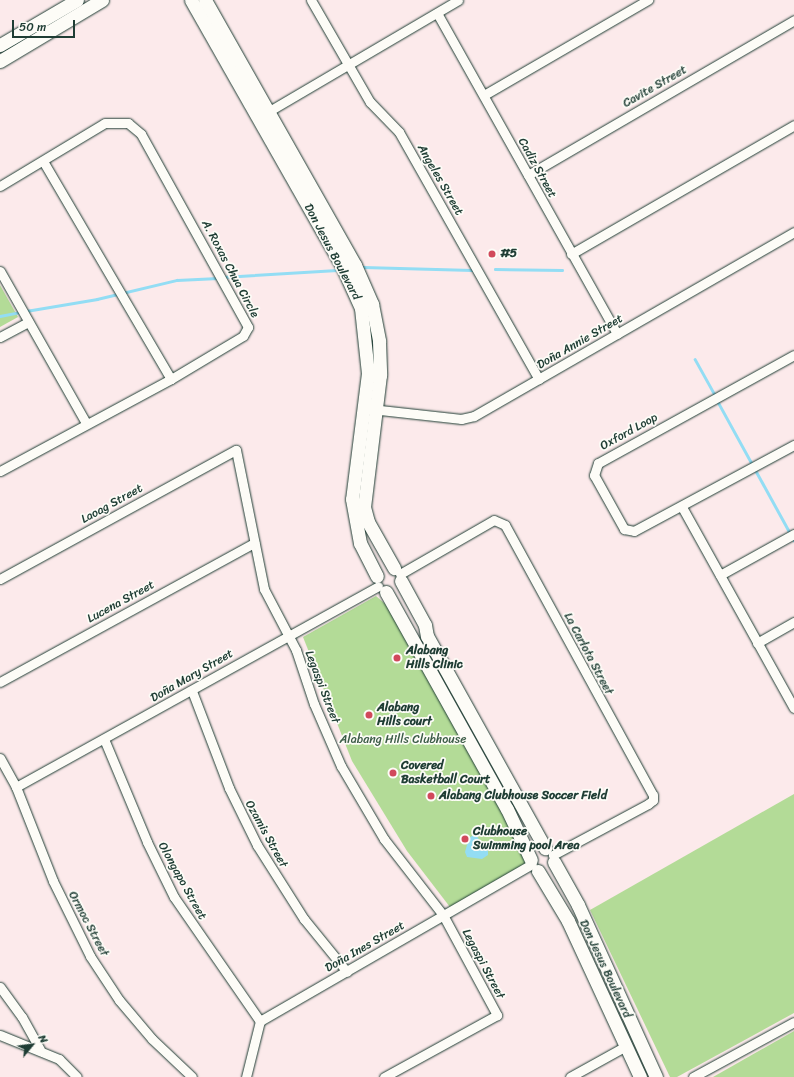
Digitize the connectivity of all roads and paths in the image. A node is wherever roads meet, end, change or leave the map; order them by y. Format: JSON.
{"nodes":[{"id":1,"x":77,"y":0,"type":"edge"},
{"id":2,"x":102,"y":0,"type":"edge"},
{"id":3,"x":191,"y":0,"type":"edge"},
{"id":4,"x":204,"y":0,"type":"edge"},
{"id":5,"x":311,"y":0,"type":"edge"},
{"id":6,"x":458,"y":0,"type":"edge"},
{"id":7,"x":648,"y":0,"type":"edge"},
{"id":8,"x":437,"y":13,"type":"junction"},
{"id":9,"x":794,"y":20,"type":"edge"},
{"id":10,"x":0,"y":46,"type":"edge"},
{"id":11,"x":0,"y":61,"type":"edge"},
{"id":12,"x":348,"y":64,"type":"junction"},
{"id":13,"x":484,"y":94,"type":"junction"},
{"id":14,"x":263,"y":115,"type":"junction"},
{"id":15,"x":794,"y":125,"type":"edge"},
{"id":16,"x":43,"y":161,"type":"junction"},
{"id":17,"x":528,"y":175,"type":"junction"},
{"id":18,"x":0,"y":186,"type":"edge"},
{"id":19,"x":794,"y":232,"type":"edge"},
{"id":20,"x":571,"y":254,"type":"junction"},
{"id":21,"x":0,"y":271,"type":"edge"},
{"id":22,"x":25,"y":316,"type":"junction"},
{"id":23,"x":616,"y":334,"type":"junction"},
{"id":24,"x":0,"y":337,"type":"edge"},
{"id":25,"x":794,"y":355,"type":"edge"},
{"id":26,"x":171,"y":379,"type":"junction"},
{"id":27,"x":539,"y":379,"type":"junction"},
{"id":28,"x":369,"y":409,"type":"junction"},
{"id":29,"x":86,"y":423,"type":"junction"},
{"id":30,"x":794,"y":445,"type":"edge"},
{"id":31,"x":236,"y":450,"type":"joint"},
{"id":32,"x":0,"y":471,"type":"edge"},
{"id":33,"x":682,"y":507,"type":"junction"},
{"id":34,"x":362,"y":524,"type":"junction"},
{"id":35,"x":794,"y":534,"type":"edge"},
{"id":36,"x":254,"y":543,"type":"junction"},
{"id":37,"x":398,"y":574,"type":"junction"},
{"id":38,"x":720,"y":575,"type":"junction"},
{"id":39,"x":0,"y":579,"type":"edge"},
{"id":40,"x":380,"y":584,"type":"junction"},
{"id":41,"x":794,"y":622,"type":"edge"},
{"id":42,"x":286,"y":635,"type":"junction"},
{"id":43,"x":422,"y":639,"type":"junction"},
{"id":44,"x":757,"y":643,"type":"junction"},
{"id":45,"x":0,"y":682,"type":"edge"},
{"id":46,"x":192,"y":691,"type":"junction"},
{"id":47,"x":794,"y":708,"type":"edge"},
{"id":48,"x":104,"y":739,"type":"junction"},
{"id":49,"x":0,"y":758,"type":"edge"},
{"id":50,"x":16,"y":787,"type":"junction"},
{"id":51,"x":512,"y":806,"type":"junction"},
{"id":52,"x":551,"y":855,"type":"junction"},
{"id":53,"x":534,"y":865,"type":"junction"},
{"id":54,"x":443,"y":915,"type":"junction"},
{"id":55,"x":580,"y":915,"type":"junction"},
{"id":56,"x":568,"y":921,"type":"junction"},
{"id":57,"x":347,"y":972,"type":"junction"},
{"id":58,"x":0,"y":987,"type":"edge"},
{"id":59,"x":616,"y":994,"type":"junction"},
{"id":60,"x":604,"y":1000,"type":"junction"},
{"id":61,"x":627,"y":1016,"type":"junction"},
{"id":62,"x":260,"y":1021,"type":"junction"},
{"id":63,"x":615,"y":1022,"type":"junction"},
{"id":64,"x":794,"y":1022,"type":"edge"},
{"id":65,"x":0,"y":1035,"type":"edge"},
{"id":66,"x":626,"y":1046,"type":"junction"},
{"id":67,"x":40,"y":1049,"type":"junction"},
{"id":68,"x":77,"y":1077,"type":"edge"},
{"id":69,"x":192,"y":1077,"type":"edge"},
{"id":70,"x":246,"y":1077,"type":"edge"},
{"id":71,"x":384,"y":1077,"type":"edge"},
{"id":72,"x":570,"y":1077,"type":"edge"},
{"id":73,"x":640,"y":1077,"type":"edge"},
{"id":74,"x":656,"y":1077,"type":"edge"},
{"id":75,"x":693,"y":1077,"type":"edge"}],
"edges":[{"from":1,"to":10,"type":"street"},
{"from":2,"to":11,"type":"street"},
{"from":3,"to":14,"type":"street","name":"Don Jesus Boulevard"},
{"from":4,"to":14,"type":"street","name":"Don Jesus Boulevard"},
{"from":5,"to":12,"type":"street","name":"Angeles Street"},
{"from":6,"to":8,"type":"street"},
{"from":7,"to":13,"type":"street"},
{"from":8,"to":12,"type":"street"},
{"from":8,"to":13,"type":"street","name":"Cadiz Street"},
{"from":9,"to":17,"type":"street","name":"Cavite Street"},
{"from":12,"to":14,"type":"street"},
{"from":12,"to":27,"type":"street","name":"Angeles Street"},
{"from":13,"to":17,"type":"street","name":"Cadiz Street"},
{"from":14,"to":28,"type":"street","name":"Don Jesus Boulevard"},
{"from":15,"to":20,"type":"street"},
{"from":16,"to":18,"type":"street","name":"A. Roxas Chua Circle"},
{"from":16,"to":26,"type":"street"},
{"from":16,"to":26,"type":"street","name":"A. Roxas Chua Circle"},
{"from":17,"to":20,"type":"street","name":"Cadiz Street"},
{"from":19,"to":23,"type":"street","name":"Doña Annie Street"},
{"from":20,"to":23,"type":"street","name":"Cadiz Street"},
{"from":21,"to":22,"type":"street"},
{"from":22,"to":24,"type":"street"},
{"from":22,"to":29,"type":"street"},
{"from":23,"to":27,"type":"street","name":"Doña Annie Street"},
{"from":25,"to":33,"type":"street","name":"Oxford Loop"},
{"from":26,"to":29,"type":"street","name":"A. Roxas Chua Circle"},
{"from":27,"to":28,"type":"street","name":"Doña Annie Street"},
{"from":28,"to":34,"type":"street","name":"Don Jesus Boulevard"},
{"from":29,"to":32,"type":"street","name":"A. Roxas Chua Circle"},
{"from":30,"to":33,"type":"street"},
{"from":31,"to":36,"type":"street","name":"Legaspi Street"},
{"from":31,"to":39,"type":"street","name":"Laoag Street"},
{"from":33,"to":38,"type":"street"},
{"from":34,"to":37,"type":"street","name":"Don Jesus Boulevard"},
{"from":34,"to":40,"type":"street","name":"Don Jesus Boulevard"},
{"from":35,"to":38,"type":"street"},
{"from":36,"to":42,"type":"street","name":"Legaspi Street"},
{"from":36,"to":45,"type":"street","name":"Lucena Street"},
{"from":37,"to":40,"type":"street"},
{"from":37,"to":40,"type":"street"},
{"from":37,"to":43,"type":"street","name":"Don Jesus Boulevard"},
{"from":37,"to":52,"type":"street","name":"La Carlota Street"},
{"from":38,"to":44,"type":"street"},
{"from":40,"to":42,"type":"street","name":"Doña Mary Street"},
{"from":40,"to":43,"type":"street","name":"Don Jesus Boulevard"},
{"from":41,"to":44,"type":"street"},
{"from":42,"to":46,"type":"street","name":"Doña Mary Street"},
{"from":42,"to":54,"type":"street","name":"Legaspi Street"},
{"from":43,"to":51,"type":"street","name":"Don Jesus Boulevard"},
{"from":44,"to":47,"type":"street"},
{"from":46,"to":48,"type":"street","name":"Doña Mary Street"},
{"from":46,"to":57,"type":"street","name":"Ozamis Street"},
{"from":48,"to":50,"type":"street","name":"Doña Mary Street"},
{"from":48,"to":62,"type":"street","name":"Olongapo Street"},
{"from":49,"to":50,"type":"street","name":"Ormoc Street"},
{"from":50,"to":69,"type":"street","name":"Ormoc Street"},
{"from":51,"to":52,"type":"street","name":"Don Jesus Boulevard"},
{"from":51,"to":53,"type":"street","name":"Don Jesus Boulevard"},
{"from":52,"to":53,"type":"street"},
{"from":52,"to":53,"type":"street"},
{"from":52,"to":55,"type":"street","name":"Don Jesus Boulevard"},
{"from":53,"to":54,"type":"street","name":"Doña Ines Street"},
{"from":53,"to":56,"type":"street","name":"Don Jesus Boulevard"},
{"from":54,"to":57,"type":"street","name":"Doña Ines Street"},
{"from":54,"to":71,"type":"street","name":"Legaspi Street"},
{"from":55,"to":56,"type":"street"},
{"from":55,"to":59,"type":"street","name":"Don Jesus Boulevard"},
{"from":56,"to":60,"type":"street","name":"Don Jesus Boulevard"},
{"from":57,"to":62,"type":"street","name":"Doña Ines Street"},
{"from":58,"to":67,"type":"street"},
{"from":59,"to":60,"type":"street"},
{"from":59,"to":61,"type":"street","name":"Don Jesus Boulevard"},
{"from":60,"to":63,"type":"street","name":"Don Jesus Boulevard"},
{"from":61,"to":63,"type":"street"},
{"from":61,"to":74,"type":"street","name":"Don Jesus Boulevard"},
{"from":62,"to":70,"type":"street"},
{"from":63,"to":66,"type":"street","name":"Don Jesus Boulevard"},
{"from":64,"to":75,"type":"street"},
{"from":65,"to":67,"type":"street"},
{"from":66,"to":72,"type":"street"},
{"from":66,"to":73,"type":"street","name":"Don Jesus Boulevard"},
{"from":67,"to":68,"type":"street"}]}
